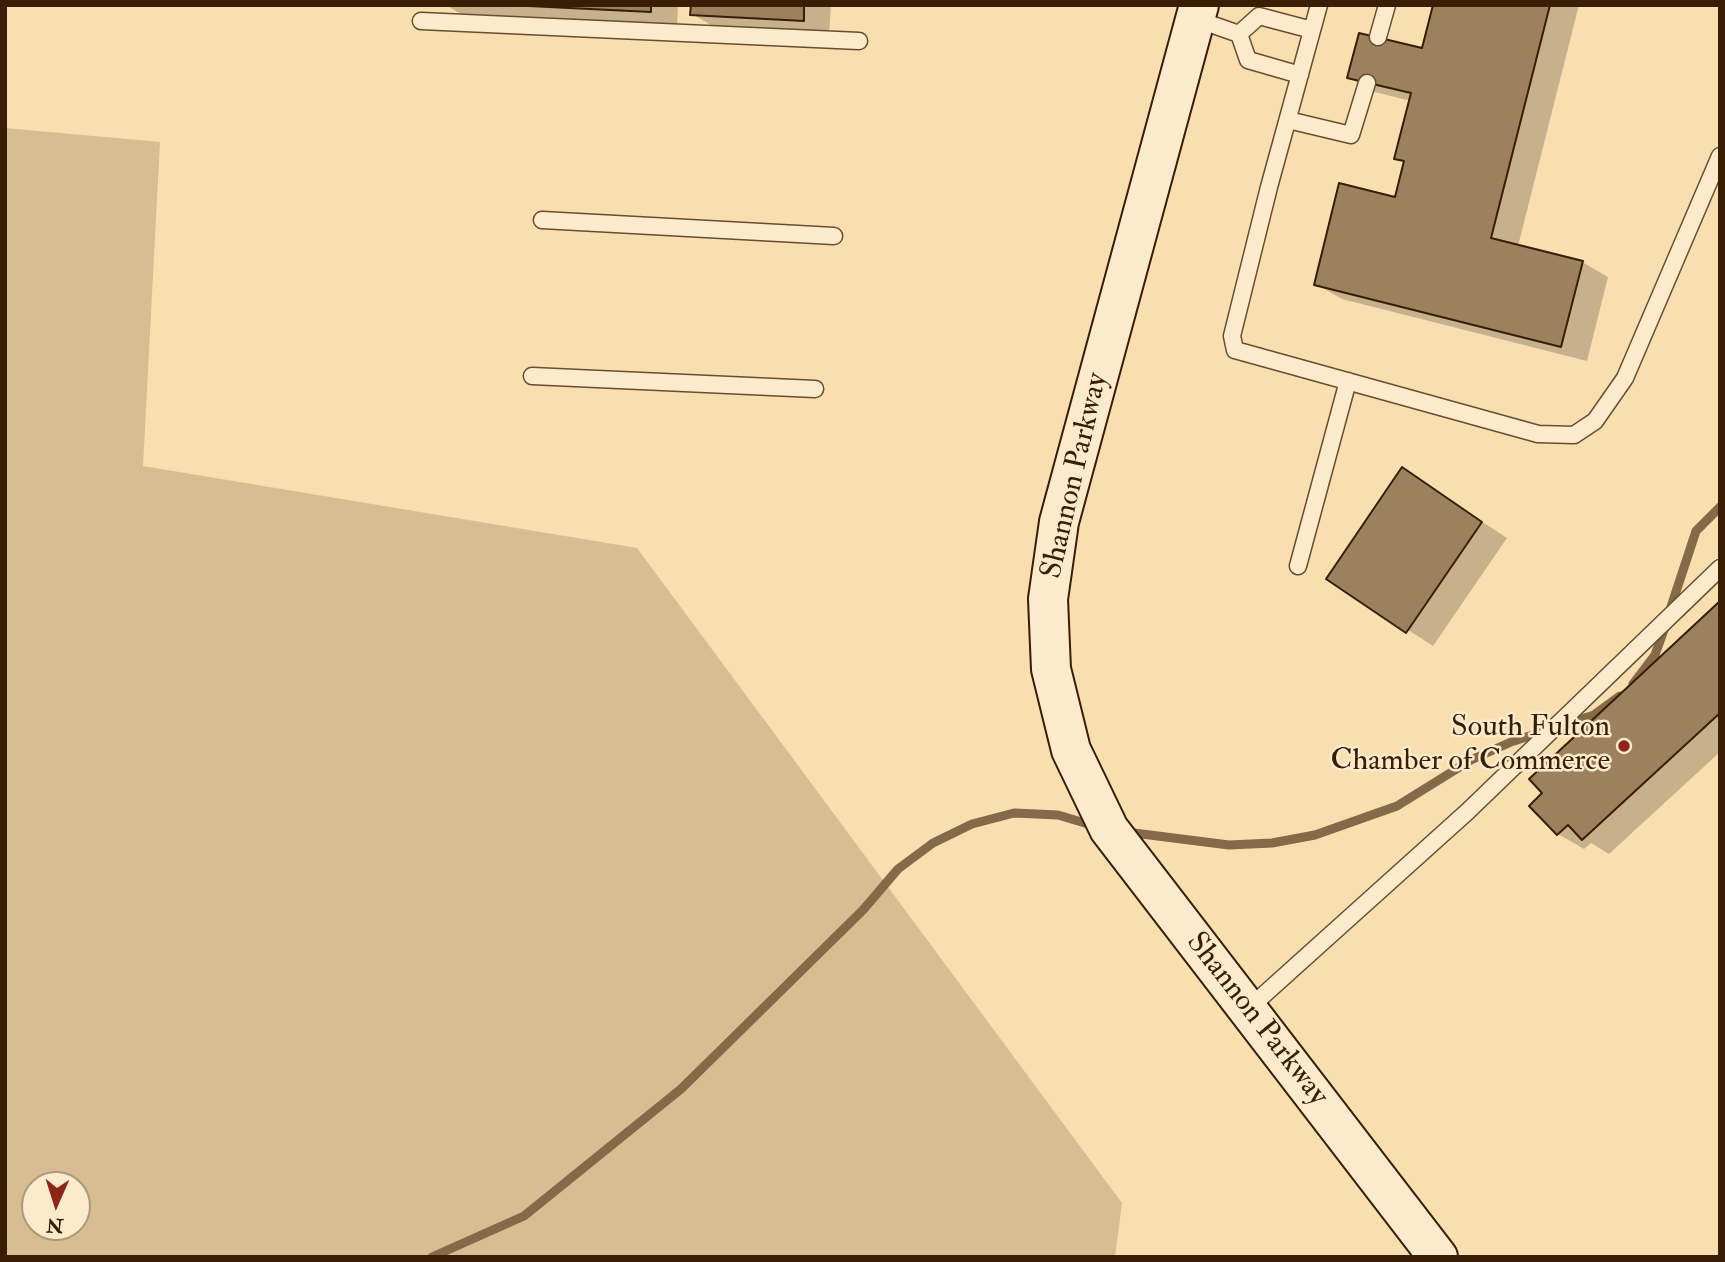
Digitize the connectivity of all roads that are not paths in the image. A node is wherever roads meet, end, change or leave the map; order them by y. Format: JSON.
{"nodes":[{"id":1,"x":1319,"y":5,"type":"edge"},
{"id":2,"x":1387,"y":5,"type":"edge"},
{"id":3,"x":1197,"y":12,"type":"edge"},
{"id":4,"x":421,"y":21,"type":"dead end"},
{"id":5,"x":1312,"y":30,"type":"junction"},
{"id":6,"x":1239,"y":34,"type":"junction"},
{"id":7,"x":1378,"y":37,"type":"dead end"},
{"id":8,"x":859,"y":41,"type":"dead end"},
{"id":9,"x":1300,"y":75,"type":"junction"},
{"id":10,"x":1367,"y":83,"type":"dead end"},
{"id":11,"x":1288,"y":120,"type":"junction"},
{"id":12,"x":1720,"y":156,"type":"edge"},
{"id":13,"x":542,"y":220,"type":"dead end"},
{"id":14,"x":834,"y":236,"type":"dead end"},
{"id":15,"x":532,"y":376,"type":"dead end"},
{"id":16,"x":1348,"y":381,"type":"junction"},
{"id":17,"x":815,"y":389,"type":"dead end"},
{"id":18,"x":1298,"y":566,"type":"dead end"},
{"id":19,"x":1720,"y":568,"type":"edge"},
{"id":20,"x":1248,"y":1009,"type":"junction"},
{"id":21,"x":1438,"y":1257,"type":"edge"}],
"edges":[{"from":1,"to":5,"type":"lane"},
{"from":2,"to":7,"type":"lane"},
{"from":3,"to":6,"type":"lane"},
{"from":3,"to":20,"type":"street","name":"Shannon Parkway"},
{"from":4,"to":8,"type":"lane"},
{"from":5,"to":6,"type":"lane"},
{"from":5,"to":9,"type":"lane"},
{"from":6,"to":9,"type":"lane"},
{"from":9,"to":11,"type":"lane"},
{"from":10,"to":11,"type":"lane"},
{"from":11,"to":16,"type":"lane"},
{"from":12,"to":16,"type":"lane"},
{"from":13,"to":14,"type":"lane"},
{"from":15,"to":17,"type":"lane"},
{"from":16,"to":18,"type":"lane"},
{"from":19,"to":20,"type":"lane"},
{"from":20,"to":21,"type":"street","name":"Shannon Parkway"}]}
